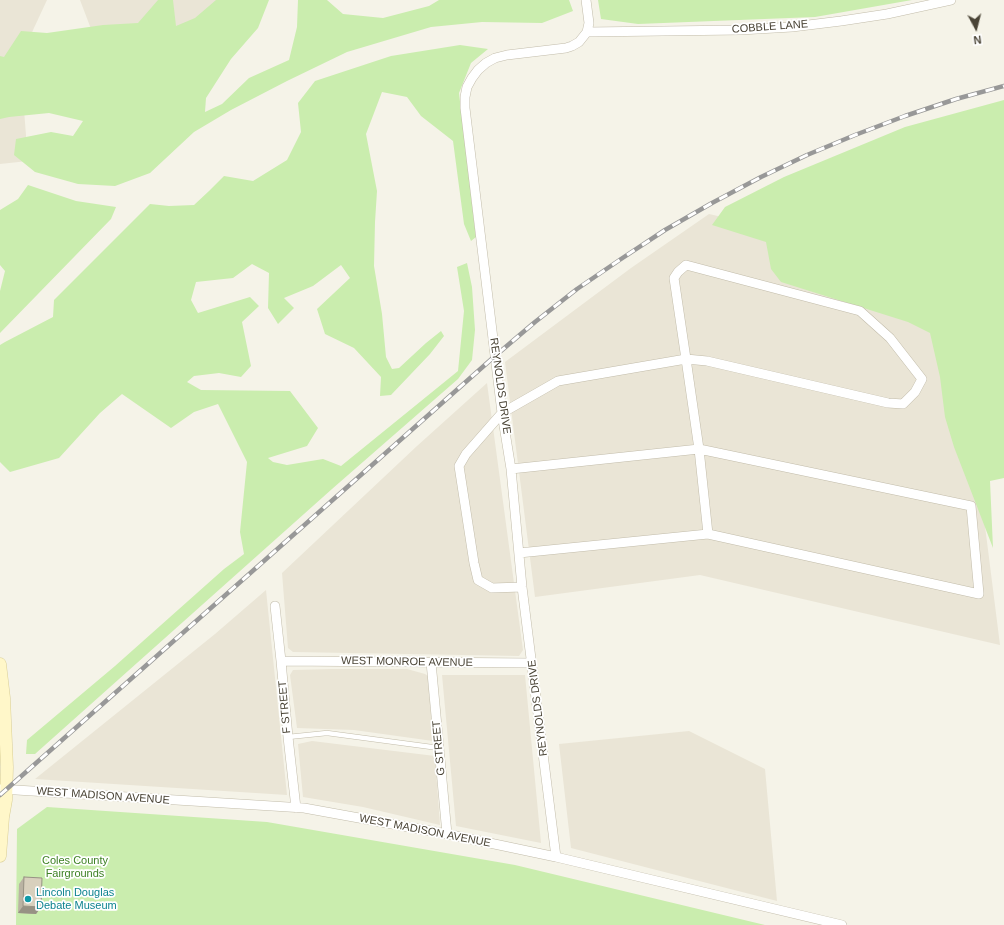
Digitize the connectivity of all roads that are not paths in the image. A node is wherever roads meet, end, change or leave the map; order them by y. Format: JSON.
{"nodes":[{"id":1,"x":586,"y":0,"type":"edge"},
{"id":2,"x":951,"y":0,"type":"edge"},
{"id":3,"x":587,"y":32,"type":"junction"},
{"id":4,"x":686,"y":359,"type":"junction"},
{"id":5,"x":502,"y":413,"type":"junction"},
{"id":6,"x":699,"y":449,"type":"junction"},
{"id":7,"x":511,"y":469,"type":"junction"},
{"id":8,"x":708,"y":534,"type":"junction"},
{"id":9,"x":519,"y":553,"type":"junction"},
{"id":10,"x":522,"y":587,"type":"junction"},
{"id":11,"x":276,"y":606,"type":"dead end"},
{"id":12,"x":281,"y":661,"type":"junction"},
{"id":13,"x":431,"y":662,"type":"junction"},
{"id":14,"x":532,"y":663,"type":"junction"},
{"id":15,"x":0,"y":664,"type":"edge"},
{"id":16,"x":288,"y":736,"type":"junction"},
{"id":17,"x":439,"y":748,"type":"junction"},
{"id":18,"x":3,"y":789,"type":"edge"},
{"id":19,"x":296,"y":808,"type":"junction"},
{"id":20,"x":447,"y":834,"type":"junction"},
{"id":21,"x":0,"y":856,"type":"edge"},
{"id":22,"x":556,"y":857,"type":"junction"},
{"id":23,"x":842,"y":925,"type":"edge"}],
"edges":[{"from":1,"to":3,"type":"street"},
{"from":2,"to":3,"type":"street","name":"COBBLE LANE"},
{"from":3,"to":5,"type":"street","name":"REYNOLDS DRIVE"},
{"from":4,"to":4,"type":"street"},
{"from":4,"to":5,"type":"street"},
{"from":4,"to":6,"type":"street"},
{"from":5,"to":7,"type":"street","name":"REYNOLDS DRIVE"},
{"from":5,"to":10,"type":"street"},
{"from":6,"to":7,"type":"street"},
{"from":6,"to":8,"type":"street"},
{"from":6,"to":8,"type":"street"},
{"from":7,"to":9,"type":"street","name":"REYNOLDS DRIVE"},
{"from":8,"to":9,"type":"street"},
{"from":9,"to":10,"type":"street","name":"REYNOLDS DRIVE"},
{"from":10,"to":14,"type":"street","name":"REYNOLDS DRIVE"},
{"from":11,"to":12,"type":"street","name":"F STREET"},
{"from":12,"to":13,"type":"street","name":"WEST MONROE AVENUE"},
{"from":12,"to":16,"type":"street","name":"F STREET"},
{"from":13,"to":14,"type":"street","name":"WEST MONROE AVENUE"},
{"from":13,"to":17,"type":"street","name":"G STREET"},
{"from":14,"to":22,"type":"street","name":"REYNOLDS DRIVE"},
{"from":15,"to":18,"type":"street"},
{"from":16,"to":17,"type":"lane"},
{"from":16,"to":19,"type":"street","name":"F STREET"},
{"from":17,"to":20,"type":"street","name":"G STREET"},
{"from":18,"to":19,"type":"street","name":"WEST MADISON AVENUE"},
{"from":18,"to":21,"type":"street"},
{"from":19,"to":20,"type":"street","name":"WEST MADISON AVENUE"},
{"from":20,"to":22,"type":"street","name":"WEST MADISON AVENUE"},
{"from":22,"to":23,"type":"street","name":"WEST MADISON AVENUE"}]}
